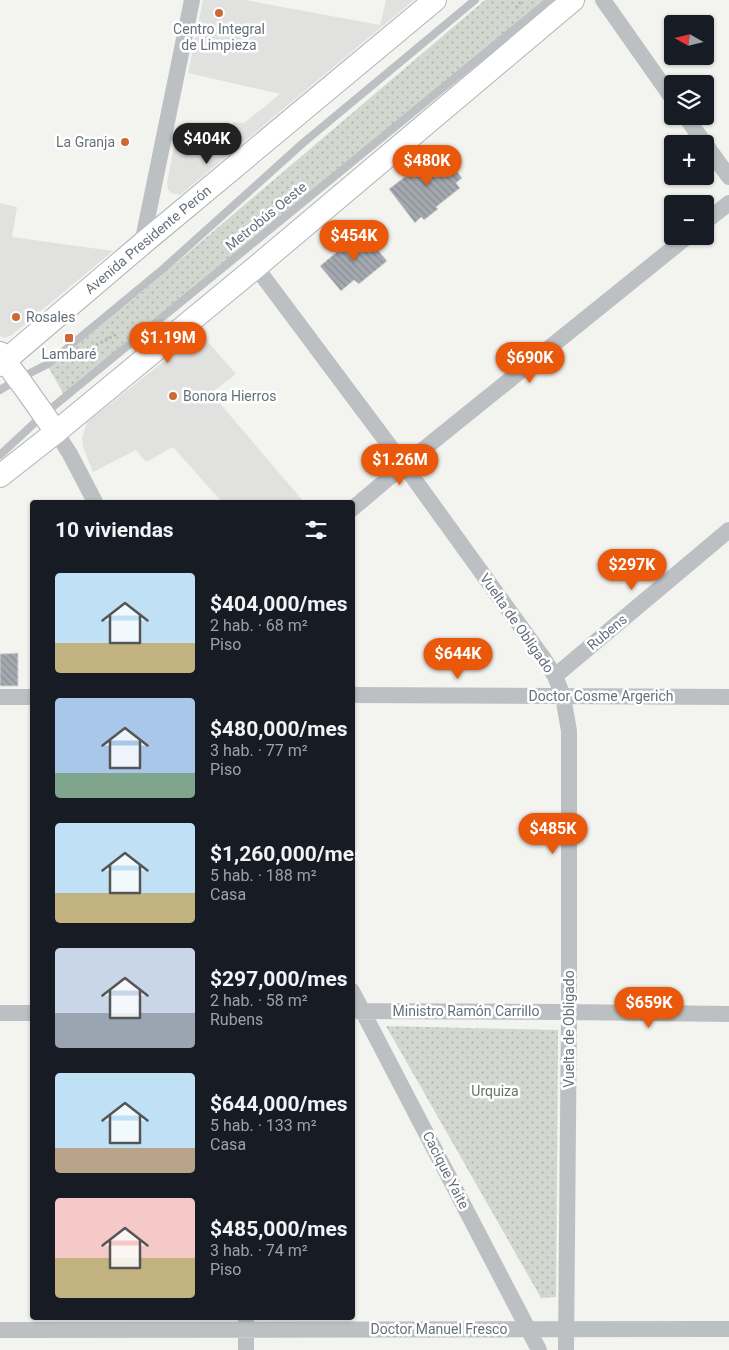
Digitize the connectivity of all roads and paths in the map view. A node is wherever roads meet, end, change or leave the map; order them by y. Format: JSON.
{"nodes":[{"id":1,"x":192,"y":0,"type":"edge"},
{"id":2,"x":435,"y":0,"type":"edge"},
{"id":3,"x":475,"y":0,"type":"edge"},
{"id":4,"x":522,"y":0,"type":"edge"},
{"id":5,"x":550,"y":0,"type":"edge"},
{"id":6,"x":573,"y":0,"type":"edge"},
{"id":7,"x":602,"y":0,"type":"edge"},
{"id":8,"x":514,"y":11,"type":"dead end"},
{"id":9,"x":664,"y":87,"type":"edge"},
{"id":10,"x":691,"y":125,"type":"edge"},
{"id":11,"x":729,"y":177,"type":"edge"},
{"id":12,"x":729,"y":203,"type":"edge"},
{"id":13,"x":714,"y":215,"type":"edge"},
{"id":14,"x":142,"y":244,"type":"junction"},
{"id":15,"x":677,"y":245,"type":"edge"},
{"id":16,"x":256,"y":267,"type":"junction"},
{"id":17,"x":124,"y":329,"type":"dead end"},
{"id":18,"x":93,"y":346,"type":"dead end"},
{"id":19,"x":5,"y":370,"type":"edge"},
{"id":20,"x":49,"y":424,"type":"junction"},
{"id":21,"x":0,"y":455,"type":"edge"},
{"id":22,"x":404,"y":465,"type":"junction"},
{"id":23,"x":0,"y":476,"type":"edge"},
{"id":24,"x":94,"y":500,"type":"edge"},
{"id":25,"x":355,"y":506,"type":"edge"},
{"id":26,"x":729,"y":530,"type":"edge"},
{"id":27,"x":555,"y":676,"type":"junction"},
{"id":28,"x":355,"y":695,"type":"edge"},
{"id":29,"x":563,"y":696,"type":"junction"},
{"id":30,"x":30,"y":697,"type":"edge"},
{"id":31,"x":729,"y":697,"type":"edge"},
{"id":32,"x":0,"y":698,"type":"edge"},
{"id":33,"x":358,"y":1011,"type":"edge"},
{"id":34,"x":569,"y":1012,"type":"junction"},
{"id":35,"x":0,"y":1013,"type":"edge"},
{"id":36,"x":30,"y":1013,"type":"edge"},
{"id":37,"x":729,"y":1014,"type":"edge"},
{"id":38,"x":246,"y":1324,"type":"edge"},
{"id":39,"x":529,"y":1329,"type":"junction"},
{"id":40,"x":567,"y":1329,"type":"junction"},
{"id":41,"x":729,"y":1329,"type":"edge"},
{"id":42,"x":0,"y":1330,"type":"edge"},
{"id":43,"x":246,"y":1350,"type":"edge"},
{"id":44,"x":539,"y":1350,"type":"edge"},
{"id":45,"x":566,"y":1350,"type":"edge"}],
"edges":[{"from":1,"to":14,"type":"street"},
{"from":2,"to":14,"type":"main road","name":"Avenida Presidente Perón"},
{"from":3,"to":19,"type":"lane","name":"Metrobús Oeste"},
{"from":4,"to":8,"type":"path"},
{"from":5,"to":20,"type":"lane","name":"Metrobús Oeste"},
{"from":6,"to":16,"type":"main road"},
{"from":7,"to":9,"type":"street"},
{"from":10,"to":11,"type":"street"},
{"from":12,"to":13,"type":"street"},
{"from":14,"to":19,"type":"main road","name":"Avenida Presidente Perón"},
{"from":15,"to":22,"type":"street"},
{"from":16,"to":20,"type":"main road"},
{"from":16,"to":22,"type":"street","name":"Vuelta de Obligado"},
{"from":17,"to":18,"type":"path"},
{"from":19,"to":20,"type":"main road"},
{"from":20,"to":21,"type":"lane","name":"Metrobús Oeste"},
{"from":20,"to":23,"type":"main road"},
{"from":20,"to":24,"type":"street"},
{"from":22,"to":25,"type":"street"},
{"from":22,"to":27,"type":"street","name":"Vuelta de Obligado"},
{"from":26,"to":27,"type":"street","name":"Rubens"},
{"from":27,"to":29,"type":"street","name":"Vuelta de Obligado"},
{"from":28,"to":29,"type":"street","name":"Doctor Cosme Argerich"},
{"from":29,"to":31,"type":"street","name":"Doctor Cosme Argerich"},
{"from":29,"to":34,"type":"street","name":"Vuelta de Obligado"},
{"from":30,"to":32,"type":"street"},
{"from":33,"to":34,"type":"street","name":"Ministro Ramón Carrillo"},
{"from":33,"to":39,"type":"street","name":"Cacique Yaite"},
{"from":34,"to":37,"type":"street","name":"Ministro Ramón Carrillo"},
{"from":34,"to":40,"type":"street","name":"Vuelta de Obligado"},
{"from":35,"to":36,"type":"street"},
{"from":38,"to":39,"type":"street","name":"Doctor Manuel Fresco"},
{"from":38,"to":42,"type":"street","name":"Doctor Manuel Fresco"},
{"from":38,"to":43,"type":"street"},
{"from":39,"to":40,"type":"street","name":"Doctor Manuel Fresco"},
{"from":39,"to":44,"type":"street","name":"Cacique Yaite"},
{"from":40,"to":41,"type":"street","name":"Doctor Manuel Fresco"},
{"from":40,"to":45,"type":"street","name":"Vuelta de Obligado"}]}
